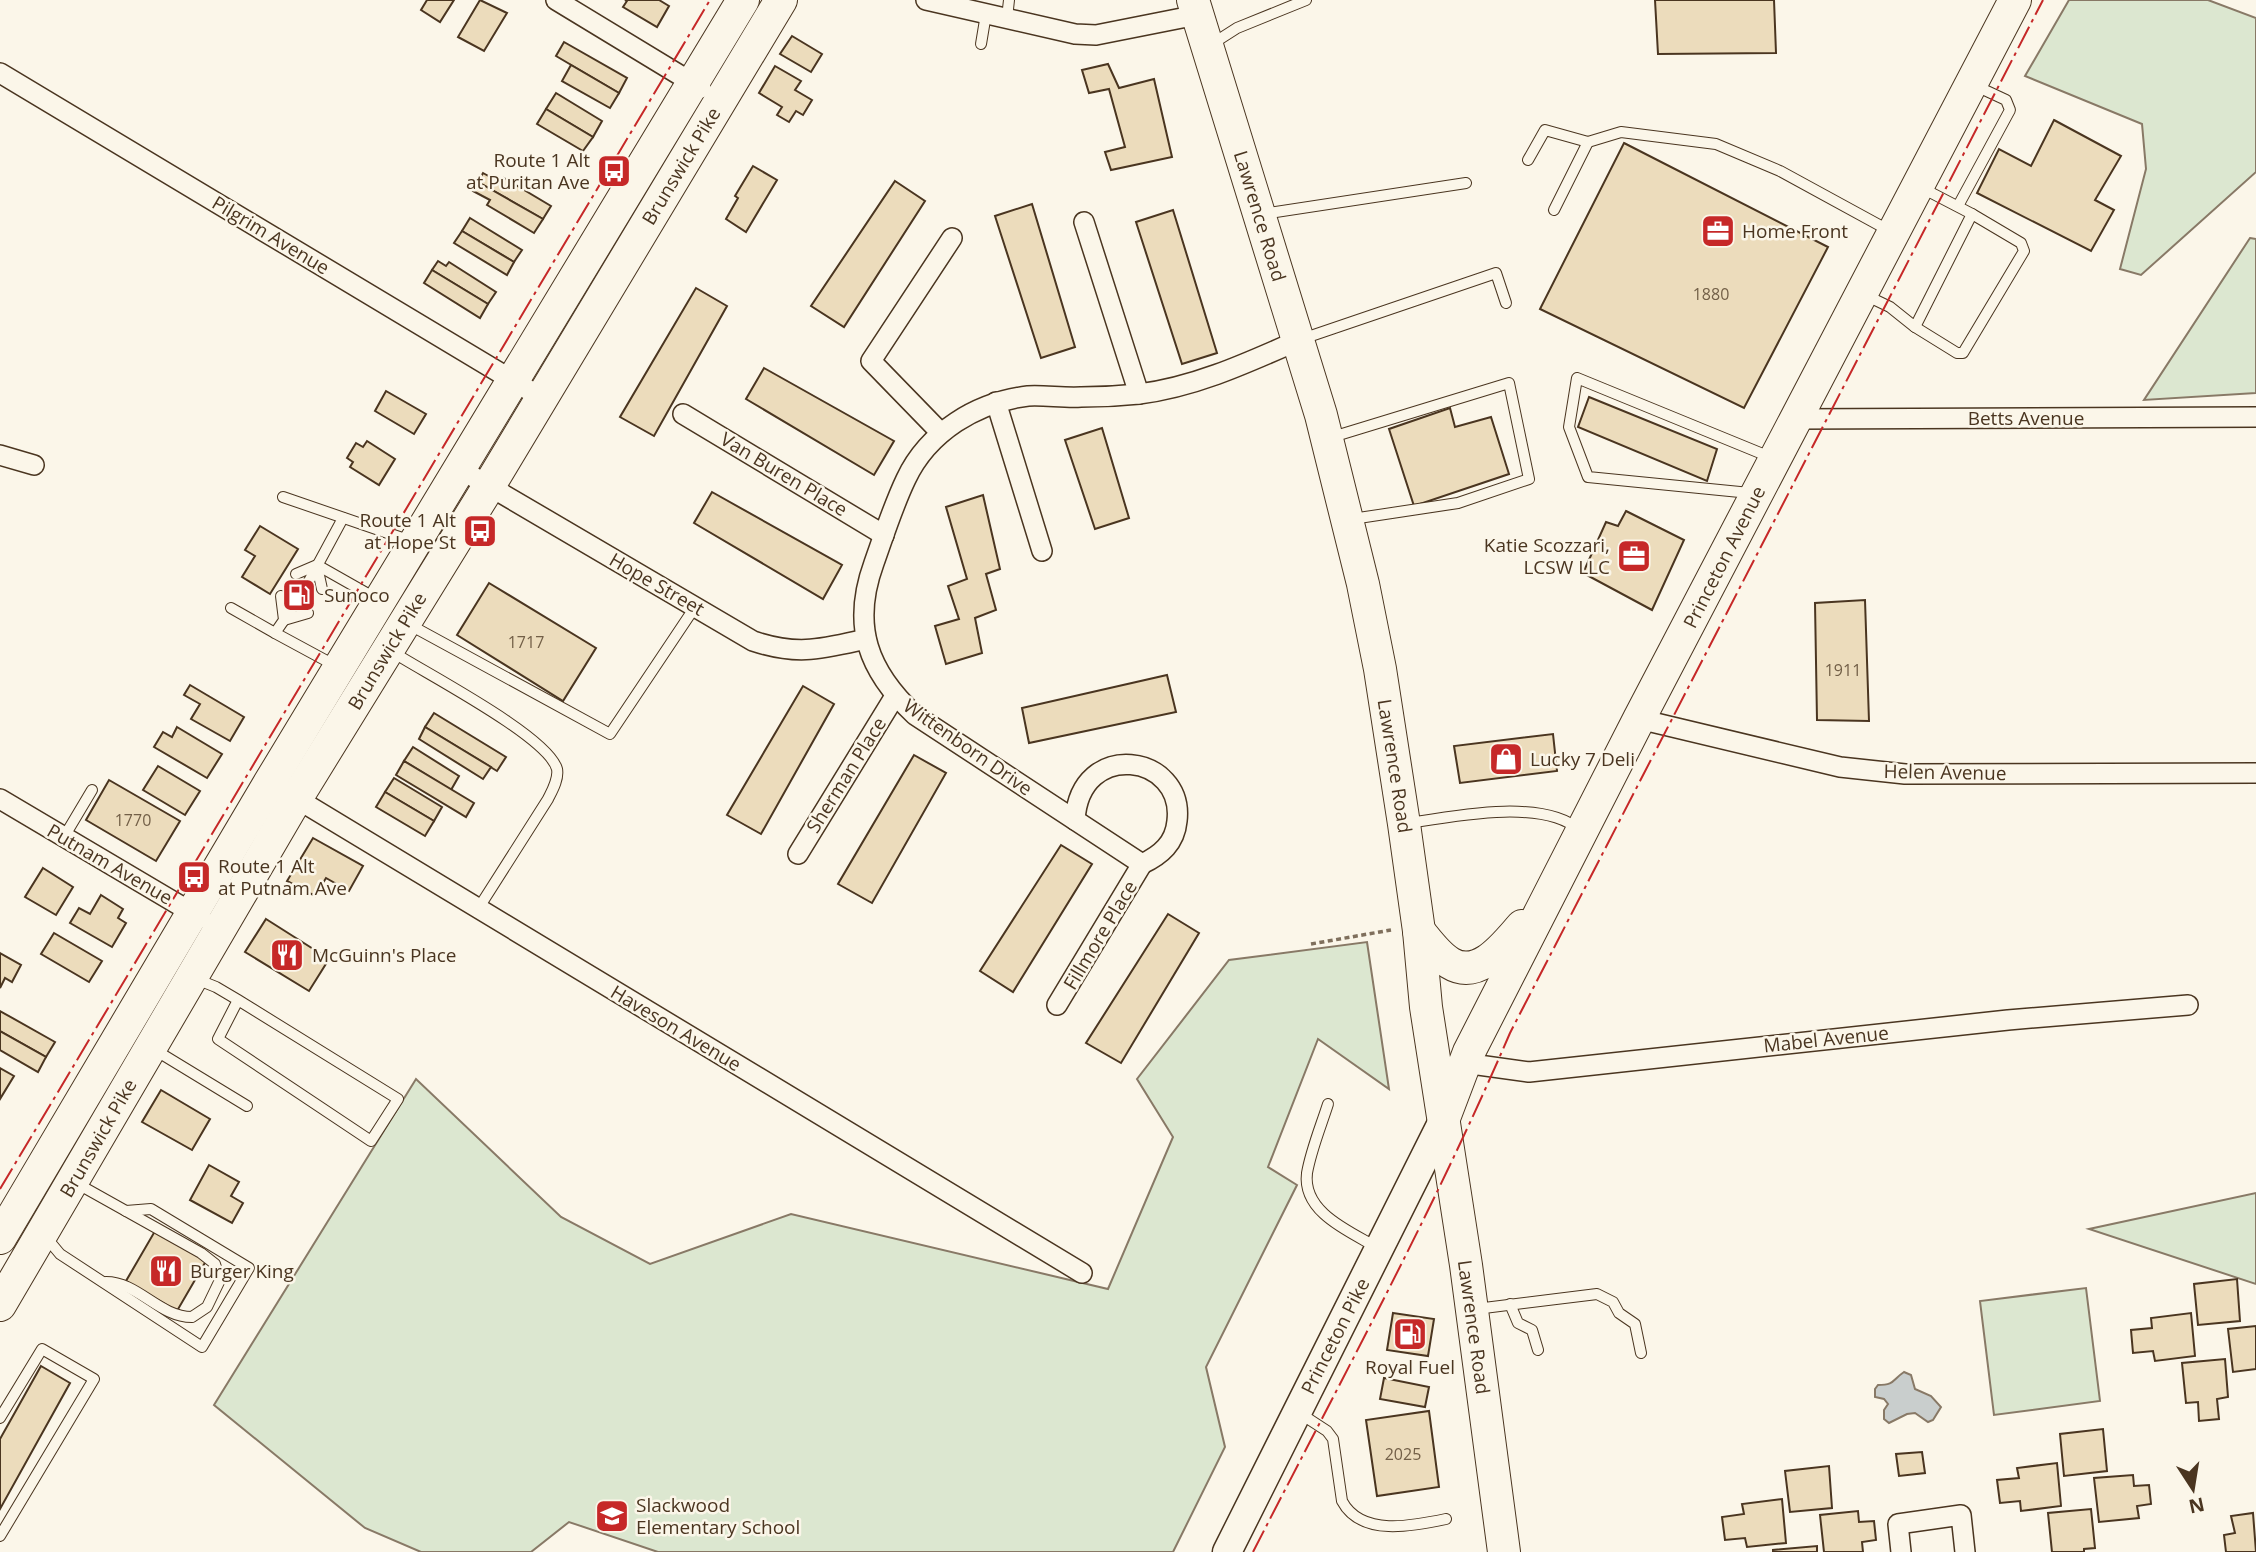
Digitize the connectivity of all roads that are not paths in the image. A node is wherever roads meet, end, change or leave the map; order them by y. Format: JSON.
{"nodes":[{"id":1,"x":556,"y":0,"type":"edge"},
{"id":2,"x":743,"y":0,"type":"edge"},
{"id":3,"x":781,"y":0,"type":"edge"},
{"id":4,"x":926,"y":0,"type":"edge"},
{"id":5,"x":1306,"y":0,"type":"edge"},
{"id":6,"x":2015,"y":0,"type":"edge"},
{"id":7,"x":1195,"y":7,"type":"edge"},
{"id":8,"x":1008,"y":9,"type":"edge"},
{"id":9,"x":986,"y":14,"type":"junction"},
{"id":10,"x":981,"y":44,"type":"dead end"},
{"id":11,"x":1208,"y":47,"type":"junction"},
{"id":12,"x":0,"y":73,"type":"edge"},
{"id":13,"x":694,"y":83,"type":"junction"},
{"id":14,"x":1972,"y":84,"type":"junction"},
{"id":15,"x":720,"y":101,"type":"junction"},
{"id":16,"x":1588,"y":142,"type":"junction"},
{"id":17,"x":1528,"y":160,"type":"dead end"},
{"id":18,"x":1465,"y":183,"type":"dead end"},
{"id":19,"x":1918,"y":187,"type":"junction"},
{"id":20,"x":1958,"y":206,"type":"junction"},
{"id":21,"x":1554,"y":210,"type":"dead end"},
{"id":22,"x":1972,"y":214,"type":"junction"},
{"id":23,"x":1259,"y":215,"type":"junction"},
{"id":24,"x":1084,"y":222,"type":"dead end"},
{"id":25,"x":1894,"y":233,"type":"junction"},
{"id":26,"x":952,"y":238,"type":"dead end"},
{"id":27,"x":1862,"y":294,"type":"junction"},
{"id":28,"x":1506,"y":303,"type":"dead end"},
{"id":29,"x":1915,"y":327,"type":"junction"},
{"id":30,"x":1299,"y":340,"type":"junction"},
{"id":31,"x":514,"y":380,"type":"junction"},
{"id":32,"x":1139,"y":394,"type":"junction"},
{"id":33,"x":542,"y":398,"type":"junction"},
{"id":34,"x":996,"y":402,"type":"junction"},
{"id":35,"x":683,"y":414,"type":"dead end"},
{"id":36,"x":2256,"y":417,"type":"edge"},
{"id":37,"x":1796,"y":419,"type":"junction"},
{"id":38,"x":941,"y":433,"type":"junction"},
{"id":39,"x":1328,"y":439,"type":"junction"},
{"id":40,"x":0,"y":455,"type":"edge"},
{"id":41,"x":1774,"y":459,"type":"junction"},
{"id":42,"x":34,"y":465,"type":"dead end"},
{"id":43,"x":460,"y":469,"type":"junction"},
{"id":44,"x":489,"y":485,"type":"junction"},
{"id":45,"x":1757,"y":494,"type":"junction"},
{"id":46,"x":283,"y":497,"type":"dead end"},
{"id":47,"x":344,"y":517,"type":"junction"},
{"id":48,"x":1348,"y":519,"type":"junction"},
{"id":49,"x":884,"y":535,"type":"junction"},
{"id":50,"x":415,"y":542,"type":"junction"},
{"id":51,"x":1042,"y":551,"type":"dead end"},
{"id":52,"x":317,"y":565,"type":"junction"},
{"id":53,"x":296,"y":574,"type":"dead end"},
{"id":54,"x":309,"y":581,"type":"dead end"},
{"id":55,"x":321,"y":589,"type":"dead end"},
{"id":56,"x":281,"y":596,"type":"dead end"},
{"id":57,"x":380,"y":600,"type":"junction"},
{"id":58,"x":294,"y":605,"type":"dead end"},
{"id":59,"x":695,"y":607,"type":"junction"},
{"id":60,"x":231,"y":608,"type":"dead end"},
{"id":61,"x":308,"y":612,"type":"dead end"},
{"id":62,"x":284,"y":620,"type":"junction"},
{"id":63,"x":405,"y":622,"type":"junction"},
{"id":64,"x":275,"y":634,"type":"junction"},
{"id":65,"x":866,"y":639,"type":"junction"},
{"id":66,"x":388,"y":649,"type":"junction"},
{"id":67,"x":340,"y":668,"type":"junction"},
{"id":68,"x":895,"y":696,"type":"junction"},
{"id":69,"x":1639,"y":719,"type":"junction"},
{"id":70,"x":2256,"y":773,"type":"edge"},
{"id":71,"x":270,"y":782,"type":"junction"},
{"id":72,"x":92,"y":790,"type":"dead end"},
{"id":73,"x":0,"y":799,"type":"edge"},
{"id":74,"x":296,"y":799,"type":"junction"},
{"id":75,"x":1075,"y":820,"type":"junction"},
{"id":76,"x":1404,"y":824,"type":"junction"},
{"id":77,"x":1581,"y":833,"type":"junction"},
{"id":78,"x":64,"y":837,"type":"junction"},
{"id":79,"x":798,"y":854,"type":"dead end"},
{"id":80,"x":1142,"y":864,"type":"junction"},
{"id":81,"x":1549,"y":896,"type":"junction"},
{"id":82,"x":478,"y":909,"type":"junction"},
{"id":83,"x":192,"y":912,"type":"junction"},
{"id":84,"x":220,"y":930,"type":"junction"},
{"id":85,"x":1405,"y":931,"type":"junction"},
{"id":86,"x":192,"y":977,"type":"junction"},
{"id":87,"x":238,"y":1000,"type":"junction"},
{"id":88,"x":1057,"y":1005,"type":"dead end"},
{"id":89,"x":2188,"y":1005,"type":"dead end"},
{"id":90,"x":151,"y":1047,"type":"junction"},
{"id":91,"x":1464,"y":1063,"type":"junction"},
{"id":92,"x":1328,"y":1104,"type":"dead end"},
{"id":93,"x":247,"y":1106,"type":"dead end"},
{"id":94,"x":1444,"y":1119,"type":"junction"},
{"id":95,"x":73,"y":1181,"type":"junction"},
{"id":96,"x":127,"y":1211,"type":"junction"},
{"id":97,"x":5,"y":1218,"type":"edge"},
{"id":98,"x":42,"y":1233,"type":"junction"},
{"id":99,"x":1379,"y":1248,"type":"junction"},
{"id":100,"x":1082,"y":1273,"type":"dead end"},
{"id":101,"x":104,"y":1283,"type":"junction"},
{"id":102,"x":1510,"y":1304,"type":"junction"},
{"id":103,"x":0,"y":1306,"type":"edge"},
{"id":104,"x":1472,"y":1309,"type":"junction"},
{"id":105,"x":1538,"y":1350,"type":"dead end"},
{"id":106,"x":1641,"y":1353,"type":"dead end"},
{"id":107,"x":1297,"y":1412,"type":"junction"},
{"id":108,"x":0,"y":1418,"type":"edge"},
{"id":109,"x":1446,"y":1520,"type":"dead end"},
{"id":110,"x":0,"y":1535,"type":"edge"},
{"id":111,"x":1227,"y":1552,"type":"edge"},
{"id":112,"x":1504,"y":1552,"type":"edge"},
{"id":113,"x":1901,"y":1552,"type":"edge"},
{"id":114,"x":1965,"y":1552,"type":"edge"}],
"edges":[{"from":1,"to":13,"type":"street"},
{"from":2,"to":13,"type":"main road","name":"Brunswick Pike"},
{"from":3,"to":15,"type":"main road","name":"Brunswick Pike"},
{"from":4,"to":9,"type":"street"},
{"from":5,"to":11,"type":"lane"},
{"from":6,"to":14,"type":"main road","name":"Princeton Avenue"},
{"from":7,"to":8,"type":"street"},
{"from":7,"to":11,"type":"main road","name":"Lawrence Road"},
{"from":8,"to":9,"type":"street"},
{"from":9,"to":10,"type":"lane"},
{"from":11,"to":23,"type":"main road","name":"Lawrence Road"},
{"from":12,"to":31,"type":"street","name":"Pilgrim Avenue"},
{"from":13,"to":15,"type":"street"},
{"from":13,"to":31,"type":"main road","name":"Brunswick Pike"},
{"from":14,"to":19,"type":"main road","name":"Princeton Avenue"},
{"from":14,"to":20,"type":"lane"},
{"from":15,"to":33,"type":"main road","name":"Brunswick Pike"},
{"from":16,"to":17,"type":"lane"},
{"from":16,"to":21,"type":"lane"},
{"from":16,"to":25,"type":"lane"},
{"from":18,"to":23,"type":"lane"},
{"from":19,"to":20,"type":"lane"},
{"from":19,"to":25,"type":"main road","name":"Princeton Avenue"},
{"from":20,"to":22,"type":"lane"},
{"from":22,"to":29,"type":"lane"},
{"from":22,"to":29,"type":"lane"},
{"from":23,"to":30,"type":"main road","name":"Lawrence Road"},
{"from":24,"to":32,"type":"street"},
{"from":25,"to":27,"type":"main road","name":"Princeton Avenue"},
{"from":26,"to":38,"type":"street"},
{"from":27,"to":29,"type":"lane"},
{"from":27,"to":37,"type":"main road","name":"Princeton Avenue"},
{"from":28,"to":30,"type":"lane"},
{"from":30,"to":32,"type":"street","name":"Wittenborn Drive"},
{"from":30,"to":39,"type":"main road","name":"Lawrence Road"},
{"from":31,"to":33,"type":"street","name":"Pilgrim Avenue"},
{"from":31,"to":43,"type":"main road","name":"Brunswick Pike"},
{"from":32,"to":34,"type":"street","name":"Wittenborn Drive"},
{"from":33,"to":44,"type":"main road","name":"Brunswick Pike"},
{"from":34,"to":38,"type":"street","name":"Wittenborn Drive"},
{"from":34,"to":51,"type":"street"},
{"from":35,"to":49,"type":"street","name":"Van Buren Place"},
{"from":36,"to":37,"type":"street","name":"Betts Avenue"},
{"from":37,"to":41,"type":"main road","name":"Princeton Avenue"},
{"from":38,"to":49,"type":"street","name":"Wittenborn Drive"},
{"from":39,"to":48,"type":"main road","name":"Lawrence Road"},
{"from":39,"to":48,"type":"lane"},
{"from":40,"to":42,"type":"street"},
{"from":41,"to":45,"type":"main road","name":"Princeton Avenue"},
{"from":41,"to":45,"type":"lane"},
{"from":43,"to":44,"type":"street","name":"Hope Street"},
{"from":43,"to":50,"type":"main road","name":"Brunswick Pike"},
{"from":44,"to":59,"type":"street","name":"Hope Street"},
{"from":44,"to":63,"type":"main road","name":"Brunswick Pike"},
{"from":45,"to":69,"type":"main road","name":"Princeton Avenue"},
{"from":46,"to":47,"type":"lane"},
{"from":47,"to":50,"type":"lane"},
{"from":47,"to":52,"type":"lane"},
{"from":48,"to":76,"type":"main road","name":"Lawrence Road"},
{"from":49,"to":65,"type":"street","name":"Wittenborn Drive"},
{"from":50,"to":57,"type":"main road","name":"Brunswick Pike"},
{"from":52,"to":53,"type":"lane"},
{"from":52,"to":54,"type":"lane"},
{"from":52,"to":55,"type":"lane"},
{"from":52,"to":57,"type":"lane"},
{"from":56,"to":62,"type":"lane"},
{"from":57,"to":67,"type":"main road","name":"Brunswick Pike"},
{"from":58,"to":62,"type":"lane"},
{"from":59,"to":63,"type":"lane"},
{"from":59,"to":65,"type":"street","name":"Hope Street"},
{"from":60,"to":64,"type":"lane"},
{"from":61,"to":62,"type":"lane"},
{"from":62,"to":64,"type":"lane"},
{"from":63,"to":66,"type":"main road","name":"Brunswick Pike"},
{"from":64,"to":67,"type":"lane"},
{"from":65,"to":68,"type":"street","name":"Wittenborn Drive"},
{"from":66,"to":74,"type":"main road","name":"Brunswick Pike"},
{"from":66,"to":82,"type":"lane"},
{"from":67,"to":71,"type":"main road","name":"Brunswick Pike"},
{"from":68,"to":75,"type":"street","name":"Wittenborn Drive"},
{"from":68,"to":79,"type":"street","name":"Sherman Place"},
{"from":69,"to":70,"type":"street","name":"Helen Avenue"},
{"from":69,"to":77,"type":"main road","name":"Princeton Avenue"},
{"from":71,"to":74,"type":"street","name":"Haveson Avenue"},
{"from":71,"to":83,"type":"main road","name":"Brunswick Pike"},
{"from":72,"to":78,"type":"lane"},
{"from":73,"to":78,"type":"street","name":"Putnam Avenue"},
{"from":74,"to":82,"type":"street","name":"Haveson Avenue"},
{"from":74,"to":84,"type":"main road","name":"Brunswick Pike"},
{"from":75,"to":80,"type":"street","name":"Wittenborn Drive"},
{"from":75,"to":80,"type":"street"},
{"from":76,"to":77,"type":"lane"},
{"from":76,"to":85,"type":"main road","name":"Lawrence Road"},
{"from":77,"to":81,"type":"main road","name":"Princeton Avenue"},
{"from":78,"to":83,"type":"street","name":"Putnam Avenue"},
{"from":80,"to":88,"type":"street","name":"Fillmore Place"},
{"from":81,"to":85,"type":"main road"},
{"from":81,"to":91,"type":"main road","name":"Princeton Avenue"},
{"from":82,"to":100,"type":"street","name":"Haveson Avenue"},
{"from":83,"to":84,"type":"street","name":"Putnam Avenue"},
{"from":83,"to":97,"type":"main road","name":"Brunswick Pike"},
{"from":84,"to":86,"type":"main road","name":"Brunswick Pike"},
{"from":85,"to":94,"type":"main road","name":"Lawrence Road"},
{"from":86,"to":87,"type":"lane"},
{"from":86,"to":90,"type":"main road","name":"Brunswick Pike"},
{"from":87,"to":87,"type":"lane"},
{"from":89,"to":91,"type":"street","name":"Mabel Avenue"},
{"from":90,"to":93,"type":"lane"},
{"from":90,"to":95,"type":"main road","name":"Brunswick Pike"},
{"from":91,"to":94,"type":"main road","name":"Princeton Avenue"},
{"from":92,"to":99,"type":"lane"},
{"from":94,"to":99,"type":"main road","name":"Princeton Pike"},
{"from":94,"to":104,"type":"main road","name":"Lawrence Road"},
{"from":95,"to":96,"type":"lane"},
{"from":95,"to":98,"type":"main road","name":"Brunswick Pike"},
{"from":96,"to":101,"type":"lane"},
{"from":96,"to":101,"type":"lane"},
{"from":97,"to":98,"type":"street"},
{"from":98,"to":101,"type":"lane"},
{"from":98,"to":103,"type":"main road","name":"Brunswick Pike"},
{"from":99,"to":107,"type":"main road","name":"Princeton Pike"},
{"from":102,"to":104,"type":"lane"},
{"from":102,"to":105,"type":"lane"},
{"from":102,"to":106,"type":"lane"},
{"from":104,"to":112,"type":"main road","name":"Lawrence Road"},
{"from":107,"to":109,"type":"lane"},
{"from":107,"to":111,"type":"main road","name":"Princeton Pike"},
{"from":108,"to":110,"type":"lane"},
{"from":113,"to":114,"type":"street"}]}
